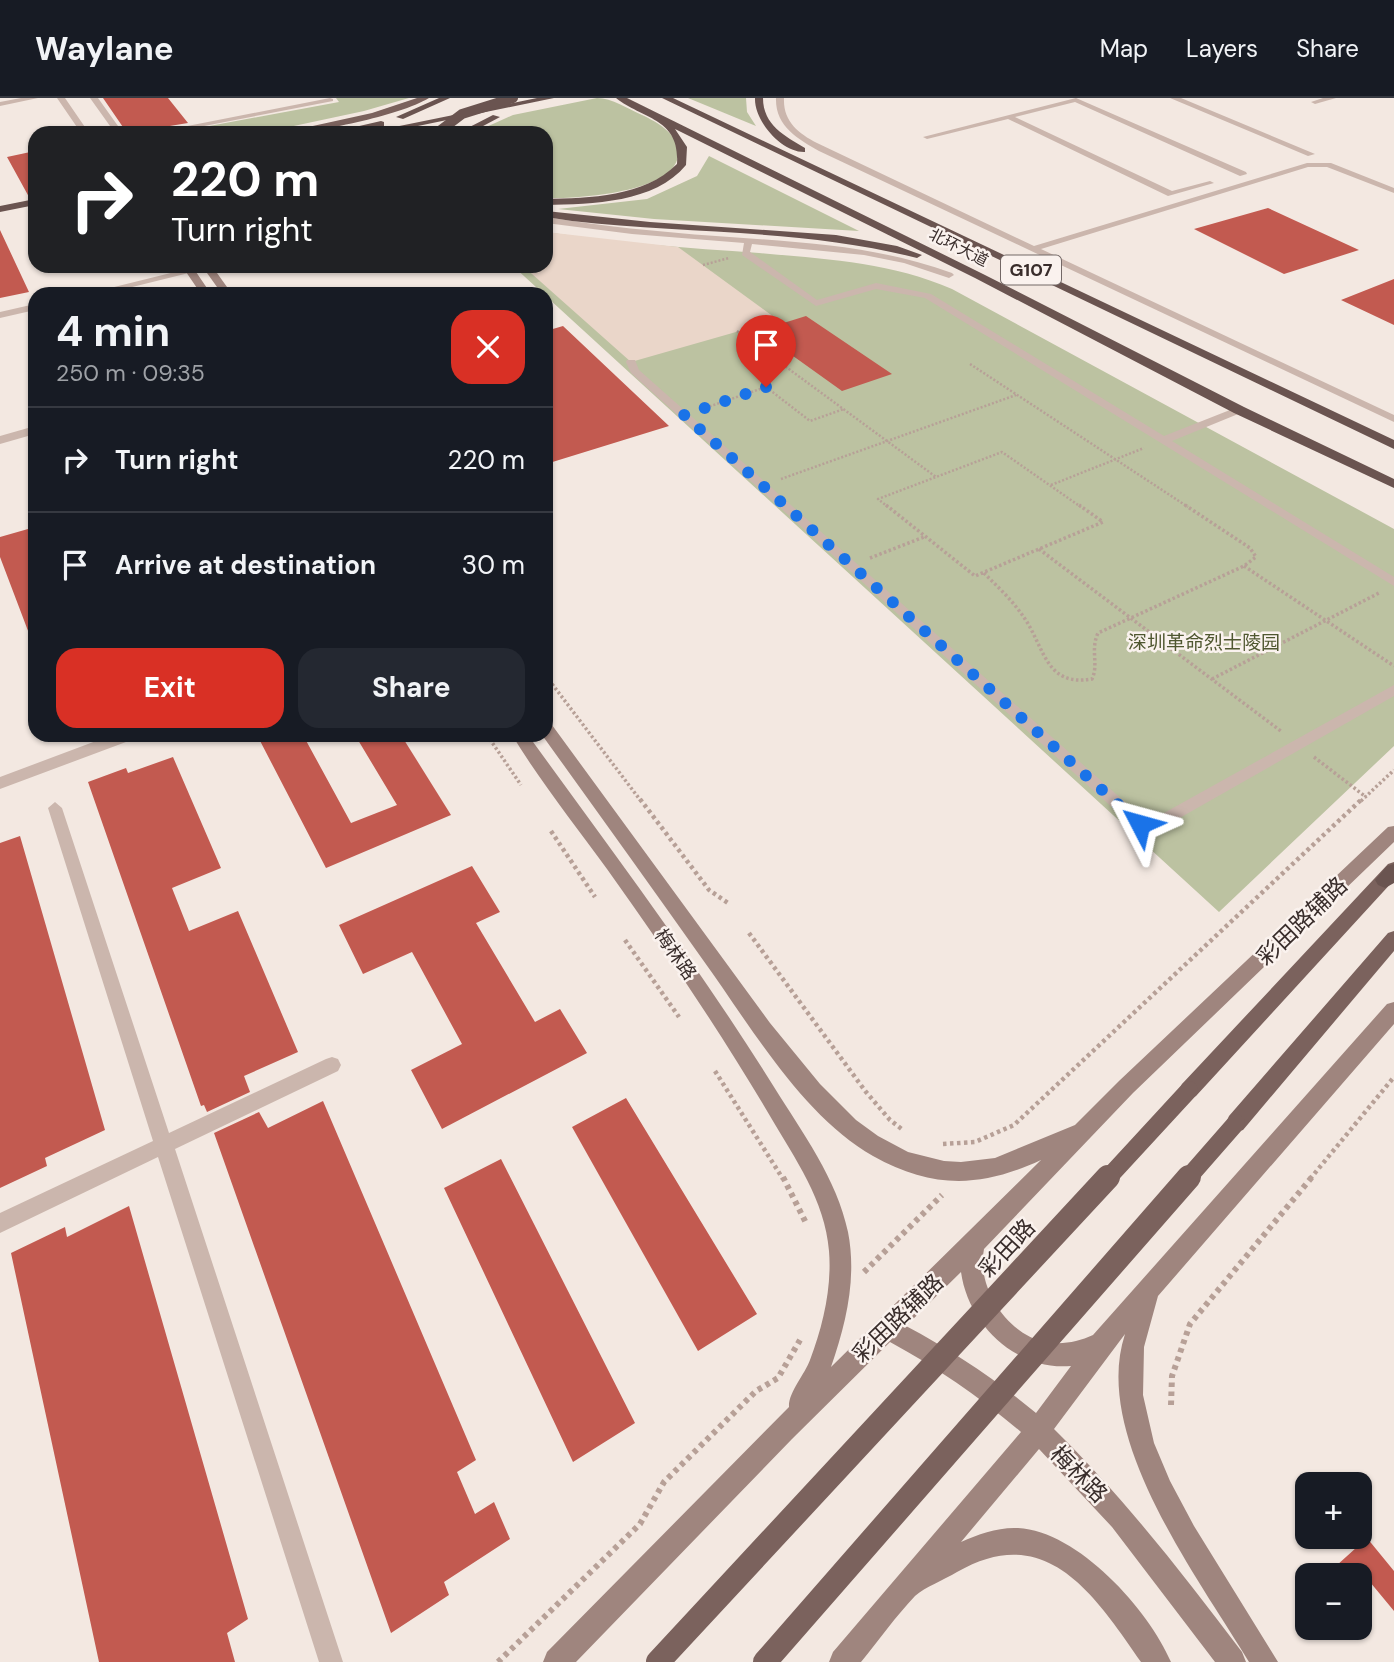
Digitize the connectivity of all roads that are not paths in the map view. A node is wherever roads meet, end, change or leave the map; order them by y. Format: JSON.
{"nodes":[{"id":1,"x":34,"y":98,"type":"edge"},
{"id":2,"x":61,"y":98,"type":"edge"},
{"id":3,"x":94,"y":98,"type":"edge"},
{"id":4,"x":328,"y":98,"type":"edge"},
{"id":5,"x":425,"y":98,"type":"edge"},
{"id":6,"x":446,"y":98,"type":"edge"},
{"id":7,"x":481,"y":98,"type":"edge"},
{"id":8,"x":513,"y":98,"type":"edge"},
{"id":9,"x":550,"y":98,"type":"edge"},
{"id":10,"x":555,"y":98,"type":"edge"},
{"id":11,"x":620,"y":98,"type":"edge"},
{"id":12,"x":666,"y":98,"type":"edge"},
{"id":13,"x":759,"y":98,"type":"edge"},
{"id":14,"x":780,"y":98,"type":"edge"},
{"id":15,"x":1174,"y":98,"type":"edge"},
{"id":16,"x":1332,"y":98,"type":"edge"},
{"id":17,"x":1315,"y":102,"type":"dead end"},
{"id":18,"x":0,"y":104,"type":"edge"},
{"id":19,"x":493,"y":113,"type":"junction"},
{"id":20,"x":1007,"y":116,"type":"junction"},
{"id":21,"x":662,"y":118,"type":"junction"},
{"id":22,"x":80,"y":126,"type":"edge"},
{"id":23,"x":114,"y":126,"type":"edge"},
{"id":24,"x":193,"y":126,"type":"edge"},
{"id":25,"x":320,"y":126,"type":"edge"},
{"id":26,"x":380,"y":126,"type":"edge"},
{"id":27,"x":383,"y":126,"type":"edge"},
{"id":28,"x":396,"y":126,"type":"edge"},
{"id":29,"x":445,"y":126,"type":"edge"},
{"id":30,"x":474,"y":126,"type":"edge"},
{"id":31,"x":927,"y":137,"type":"dead end"},
{"id":32,"x":1311,"y":154,"type":"junction"},
{"id":33,"x":1328,"y":164,"type":"junction"},
{"id":34,"x":1265,"y":167,"type":"dead end"},
{"id":35,"x":1254,"y":170,"type":"dead end"},
{"id":36,"x":1243,"y":174,"type":"junction"},
{"id":37,"x":1231,"y":177,"type":"dead end"},
{"id":38,"x":1219,"y":180,"type":"dead end"},
{"id":39,"x":1394,"y":191,"type":"edge"},
{"id":40,"x":28,"y":192,"type":"edge"},
{"id":41,"x":0,"y":198,"type":"edge"},
{"id":42,"x":553,"y":202,"type":"edge"},
{"id":43,"x":28,"y":203,"type":"edge"},
{"id":44,"x":0,"y":209,"type":"edge"},
{"id":45,"x":553,"y":215,"type":"edge"},
{"id":46,"x":553,"y":221,"type":"edge"},
{"id":47,"x":749,"y":241,"type":"junction"},
{"id":48,"x":979,"y":245,"type":"junction"},
{"id":49,"x":1032,"y":249,"type":"junction"},
{"id":50,"x":173,"y":273,"type":"edge"},
{"id":51,"x":949,"y":275,"type":"dead end"},
{"id":52,"x":979,"y":276,"type":"junction"},
{"id":53,"x":119,"y":287,"type":"edge"},
{"id":54,"x":28,"y":309,"type":"edge"},
{"id":55,"x":0,"y":315,"type":"edge"},
{"id":56,"x":631,"y":362,"type":"dead end"},
{"id":57,"x":1298,"y":399,"type":"junction"},
{"id":58,"x":1239,"y":410,"type":"junction"},
{"id":59,"x":1394,"y":419,"type":"edge"},
{"id":60,"x":28,"y":432,"type":"edge"},
{"id":61,"x":1394,"y":436,"type":"edge"},
{"id":62,"x":0,"y":440,"type":"edge"},
{"id":63,"x":1164,"y":440,"type":"junction"},
{"id":64,"x":1394,"y":445,"type":"edge"},
{"id":65,"x":1394,"y":484,"type":"edge"},
{"id":66,"x":1394,"y":582,"type":"edge"},
{"id":67,"x":1394,"y":690,"type":"edge"},
{"id":68,"x":553,"y":739,"type":"edge"},
{"id":69,"x":109,"y":742,"type":"edge"},
{"id":70,"x":525,"y":742,"type":"edge"},
{"id":71,"x":0,"y":783,"type":"edge"},
{"id":72,"x":55,"y":808,"type":"dead end"},
{"id":73,"x":1394,"y":832,"type":"edge"},
{"id":74,"x":1391,"y":874,"type":"edge"},
{"id":75,"x":1394,"y":938,"type":"edge"},
{"id":76,"x":1394,"y":1010,"type":"edge"},
{"id":77,"x":754,"y":1015,"type":"junction"},
{"id":78,"x":728,"y":1028,"type":"junction"},
{"id":79,"x":332,"y":1065,"type":"dead end"},
{"id":80,"x":1084,"y":1130,"type":"junction"},
{"id":81,"x":163,"y":1145,"type":"junction"},
{"id":82,"x":0,"y":1223,"type":"edge"},
{"id":83,"x":975,"y":1243,"type":"junction"},
{"id":84,"x":1157,"y":1281,"type":"junction"},
{"id":85,"x":887,"y":1328,"type":"junction"},
{"id":86,"x":1101,"y":1344,"type":"junction"},
{"id":87,"x":783,"y":1430,"type":"junction"},
{"id":88,"x":1037,"y":1432,"type":"junction"},
{"id":89,"x":910,"y":1584,"type":"junction"},
{"id":90,"x":331,"y":1662,"type":"edge"},
{"id":91,"x":557,"y":1662,"type":"edge"},
{"id":92,"x":658,"y":1662,"type":"edge"},
{"id":93,"x":765,"y":1662,"type":"edge"},
{"id":94,"x":843,"y":1662,"type":"edge"},
{"id":95,"x":1157,"y":1662,"type":"edge"},
{"id":96,"x":1232,"y":1662,"type":"edge"},
{"id":97,"x":1264,"y":1662,"type":"edge"}],
"edges":[{"from":1,"to":18,"type":"street"},
{"from":2,"to":22,"type":"street"},
{"from":3,"to":23,"type":"lane"},
{"from":4,"to":24,"type":"lane"},
{"from":5,"to":25,"type":"main road"},
{"from":6,"to":26,"type":"highway"},
{"from":7,"to":27,"type":"highway"},
{"from":8,"to":29,"type":"highway","bridge":true},
{"from":9,"to":19,"type":"highway"},
{"from":10,"to":19,"type":"highway"},
{"from":11,"to":21,"type":"highway","name":"北环大道","number":"G107"},
{"from":12,"to":48,"type":"highway","name":"北环大道","number":"G107"},
{"from":13,"to":48,"type":"highway"},
{"from":14,"to":49,"type":"lane"},
{"from":15,"to":32,"type":"street"},
{"from":16,"to":17,"type":"lane"},
{"from":19,"to":28,"type":"highway"},
{"from":19,"to":30,"type":"highway"},
{"from":20,"to":31,"type":"lane"},
{"from":20,"to":36,"type":"lane"},
{"from":20,"to":38,"type":"lane"},
{"from":21,"to":42,"type":"highway"},
{"from":21,"to":52,"type":"highway","name":"北环大道","number":"G107"},
{"from":32,"to":33,"type":"lane"},
{"from":32,"to":34,"type":"lane"},
{"from":33,"to":39,"type":"lane"},
{"from":33,"to":49,"type":"lane"},
{"from":35,"to":36,"type":"lane"},
{"from":36,"to":37,"type":"lane"},
{"from":40,"to":41,"type":"highway"},
{"from":43,"to":44,"type":"highway"},
{"from":45,"to":52,"type":"highway"},
{"from":46,"to":47,"type":"lane"},
{"from":47,"to":51,"type":"lane"},
{"from":47,"to":63,"type":"lane"},
{"from":48,"to":57,"type":"highway","name":"北环大道","number":"G107"},
{"from":49,"to":59,"type":"lane"},
{"from":50,"to":53,"type":"street"},
{"from":52,"to":58,"type":"highway","name":"北环大道","number":"G107"},
{"from":54,"to":55,"type":"street"},
{"from":56,"to":67,"type":"lane"},
{"from":57,"to":61,"type":"highway"},
{"from":57,"to":64,"type":"highway","name":"北环大道","number":"G107"},
{"from":58,"to":63,"type":"lane"},
{"from":58,"to":65,"type":"highway","name":"北环大道","number":"G107"},
{"from":60,"to":62,"type":"street"},
{"from":63,"to":66,"type":"lane"},
{"from":68,"to":77,"type":"main road","name":"梅林路"},
{"from":69,"to":71,"type":"street"},
{"from":70,"to":78,"type":"main road","name":"梅林路"},
{"from":72,"to":81,"type":"lane"},
{"from":73,"to":80,"type":"main road","name":"彩田路辅路"},
{"from":74,"to":92,"type":"main road","name":"彩田路","bridge":true},
{"from":75,"to":93,"type":"main road","bridge":true},
{"from":76,"to":84,"type":"main road"},
{"from":77,"to":78,"type":"main road"},
{"from":77,"to":80,"type":"main road","name":"梅林路"},
{"from":78,"to":87,"type":"main road","name":"梅林路"},
{"from":79,"to":81,"type":"lane"},
{"from":80,"to":83,"type":"main road","name":"彩田路辅路"},
{"from":81,"to":82,"type":"lane"},
{"from":81,"to":90,"type":"lane"},
{"from":83,"to":85,"type":"main road","name":"彩田路辅路"},
{"from":83,"to":86,"type":"main road"},
{"from":84,"to":86,"type":"main road"},
{"from":84,"to":97,"type":"main road"},
{"from":85,"to":87,"type":"main road","name":"彩田路辅路"},
{"from":85,"to":88,"type":"main road","name":"梅林路"},
{"from":86,"to":88,"type":"main road"},
{"from":87,"to":91,"type":"main road","name":"彩田路辅路"},
{"from":88,"to":89,"type":"main road"},
{"from":88,"to":96,"type":"main road","name":"梅林路"},
{"from":89,"to":94,"type":"main road"},
{"from":89,"to":95,"type":"main road"}]}
